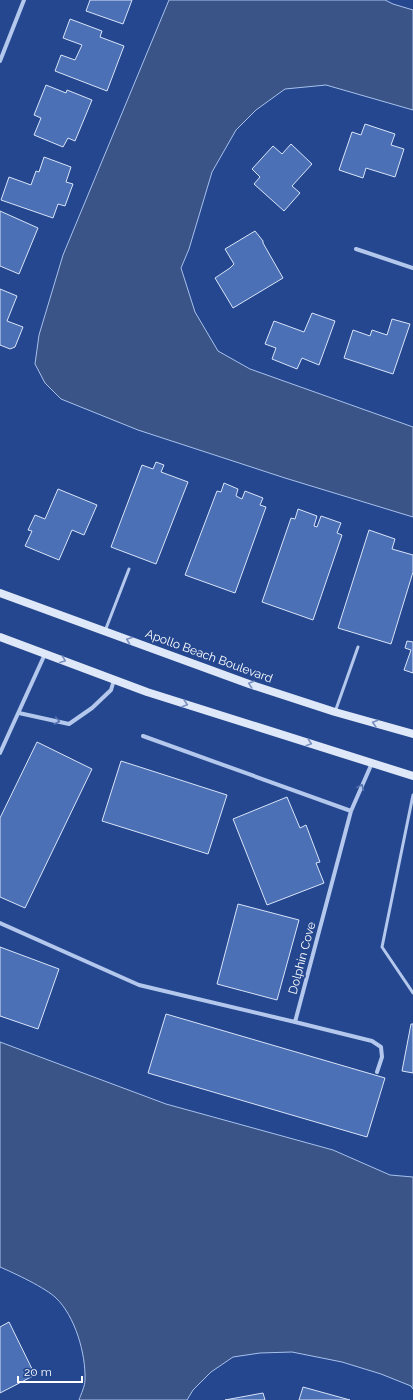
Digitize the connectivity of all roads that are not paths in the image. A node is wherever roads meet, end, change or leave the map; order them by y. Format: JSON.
{"nodes":[{"id":1,"x":24,"y":0,"type":"edge"},
{"id":2,"x":0,"y":60,"type":"edge"},
{"id":3,"x":356,"y":249,"type":"dead end"},
{"id":4,"x":413,"y":268,"type":"edge"},
{"id":5,"x":130,"y":569,"type":"dead end"},
{"id":6,"x":0,"y":592,"type":"edge"},
{"id":7,"x":105,"y":631,"type":"junction"},
{"id":8,"x":0,"y":637,"type":"edge"},
{"id":9,"x":358,"y":647,"type":"dead end"},
{"id":10,"x":45,"y":654,"type":"junction"},
{"id":11,"x":114,"y":679,"type":"junction"},
{"id":12,"x":335,"y":712,"type":"junction"},
{"id":13,"x":19,"y":713,"type":"junction"},
{"id":14,"x":413,"y":734,"type":"edge"},
{"id":15,"x":143,"y":736,"type":"dead end"},
{"id":16,"x":0,"y":753,"type":"edge"},
{"id":17,"x":372,"y":763,"type":"junction"},
{"id":18,"x":413,"y":776,"type":"edge"},
{"id":19,"x":413,"y":795,"type":"edge"},
{"id":20,"x":351,"y":811,"type":"junction"},
{"id":21,"x":0,"y":923,"type":"edge"},
{"id":22,"x":413,"y":993,"type":"edge"},
{"id":23,"x":295,"y":1022,"type":"junction"},
{"id":24,"x":377,"y":1072,"type":"dead end"}],
"edges":[{"from":1,"to":2,"type":"street"},
{"from":3,"to":4,"type":"street"},
{"from":5,"to":7,"type":"lane"},
{"from":6,"to":7,"type":"main road","name":"Apollo Beach Boulevard"},
{"from":12,"to":7,"type":"main road","name":"Apollo Beach Boulevard","one_way":true},
{"from":8,"to":10,"type":"main road"},
{"from":9,"to":12,"type":"lane"},
{"from":10,"to":11,"type":"main road","one_way":true},
{"from":10,"to":13,"type":"street"},
{"from":13,"to":11,"type":"street","one_way":true},
{"from":11,"to":17,"type":"main road","one_way":true},
{"from":14,"to":12,"type":"main road","name":"Apollo Beach Boulevard","one_way":true},
{"from":13,"to":16,"type":"street"},
{"from":15,"to":20,"type":"street"},
{"from":17,"to":18,"type":"main road"},
{"from":20,"to":17,"type":"street","name":"Dolphin Cove","one_way":true},
{"from":19,"to":22,"type":"lane"},
{"from":20,"to":23,"type":"street","name":"Dolphin Cove"},
{"from":21,"to":23,"type":"street"},
{"from":23,"to":24,"type":"street"}]}
